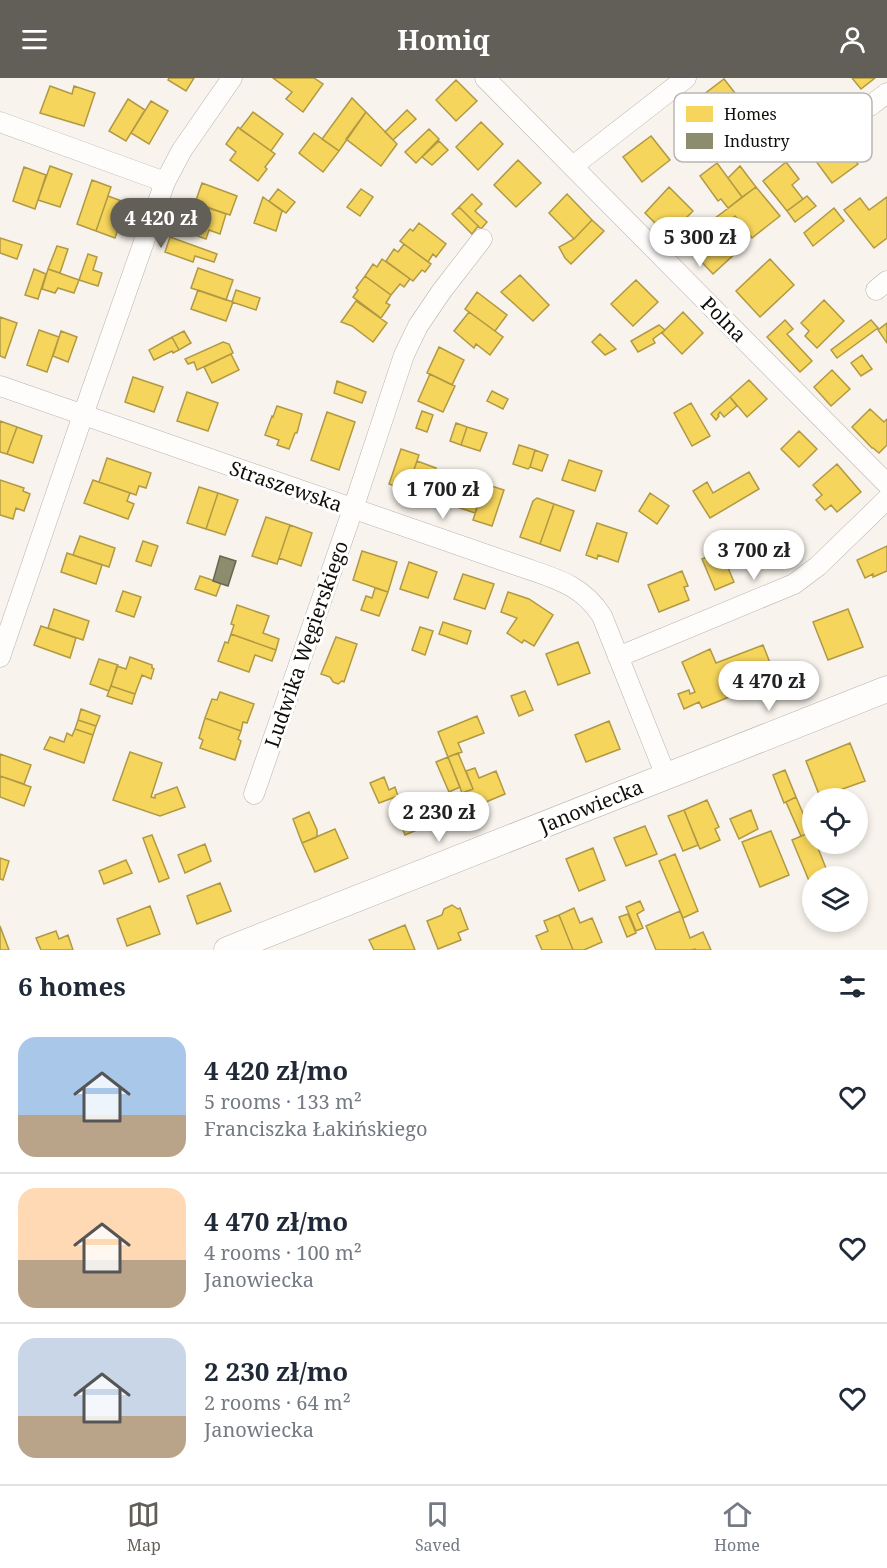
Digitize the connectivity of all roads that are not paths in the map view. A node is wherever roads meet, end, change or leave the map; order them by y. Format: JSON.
{"nodes":[{"id":1,"x":232,"y":78,"type":"edge"},
{"id":2,"x":485,"y":78,"type":"edge"},
{"id":3,"x":686,"y":78,"type":"edge"},
{"id":4,"x":887,"y":93,"type":"edge"},
{"id":5,"x":872,"y":104,"type":"edge"},
{"id":6,"x":0,"y":122,"type":"edge"},
{"id":7,"x":573,"y":166,"type":"junction"},
{"id":8,"x":165,"y":182,"type":"junction"},
{"id":9,"x":482,"y":239,"type":"dead end"},
{"id":10,"x":0,"y":386,"type":"edge"},
{"id":11,"x":83,"y":415,"type":"junction"},
{"id":12,"x":887,"y":484,"type":"edge"},
{"id":13,"x":887,"y":499,"type":"edge"},
{"id":14,"x":353,"y":509,"type":"junction"},
{"id":15,"x":0,"y":657,"type":"edge"},
{"id":16,"x":618,"y":657,"type":"junction"},
{"id":17,"x":887,"y":689,"type":"edge"},
{"id":18,"x":666,"y":776,"type":"junction"},
{"id":19,"x":254,"y":794,"type":"dead end"},
{"id":20,"x":227,"y":950,"type":"edge"}],
"edges":[{"from":1,"to":8,"type":"street"},
{"from":2,"to":7,"type":"street","name":"Polna"},
{"from":3,"to":7,"type":"street"},
{"from":4,"to":5,"type":"street"},
{"from":6,"to":8,"type":"street"},
{"from":7,"to":12,"type":"street","name":"Polna"},
{"from":8,"to":11,"type":"street"},
{"from":9,"to":14,"type":"street","name":"Ludwika Węgierskiego"},
{"from":10,"to":11,"type":"street","name":"Straszewska"},
{"from":11,"to":14,"type":"street","name":"Straszewska"},
{"from":11,"to":15,"type":"street"},
{"from":13,"to":16,"type":"street"},
{"from":14,"to":16,"type":"street","name":"Straszewska"},
{"from":14,"to":19,"type":"street","name":"Ludwika Węgierskiego"},
{"from":16,"to":18,"type":"street","name":"Straszewska"},
{"from":17,"to":18,"type":"street","name":"Janowiecka"},
{"from":18,"to":20,"type":"street","name":"Janowiecka"}]}
